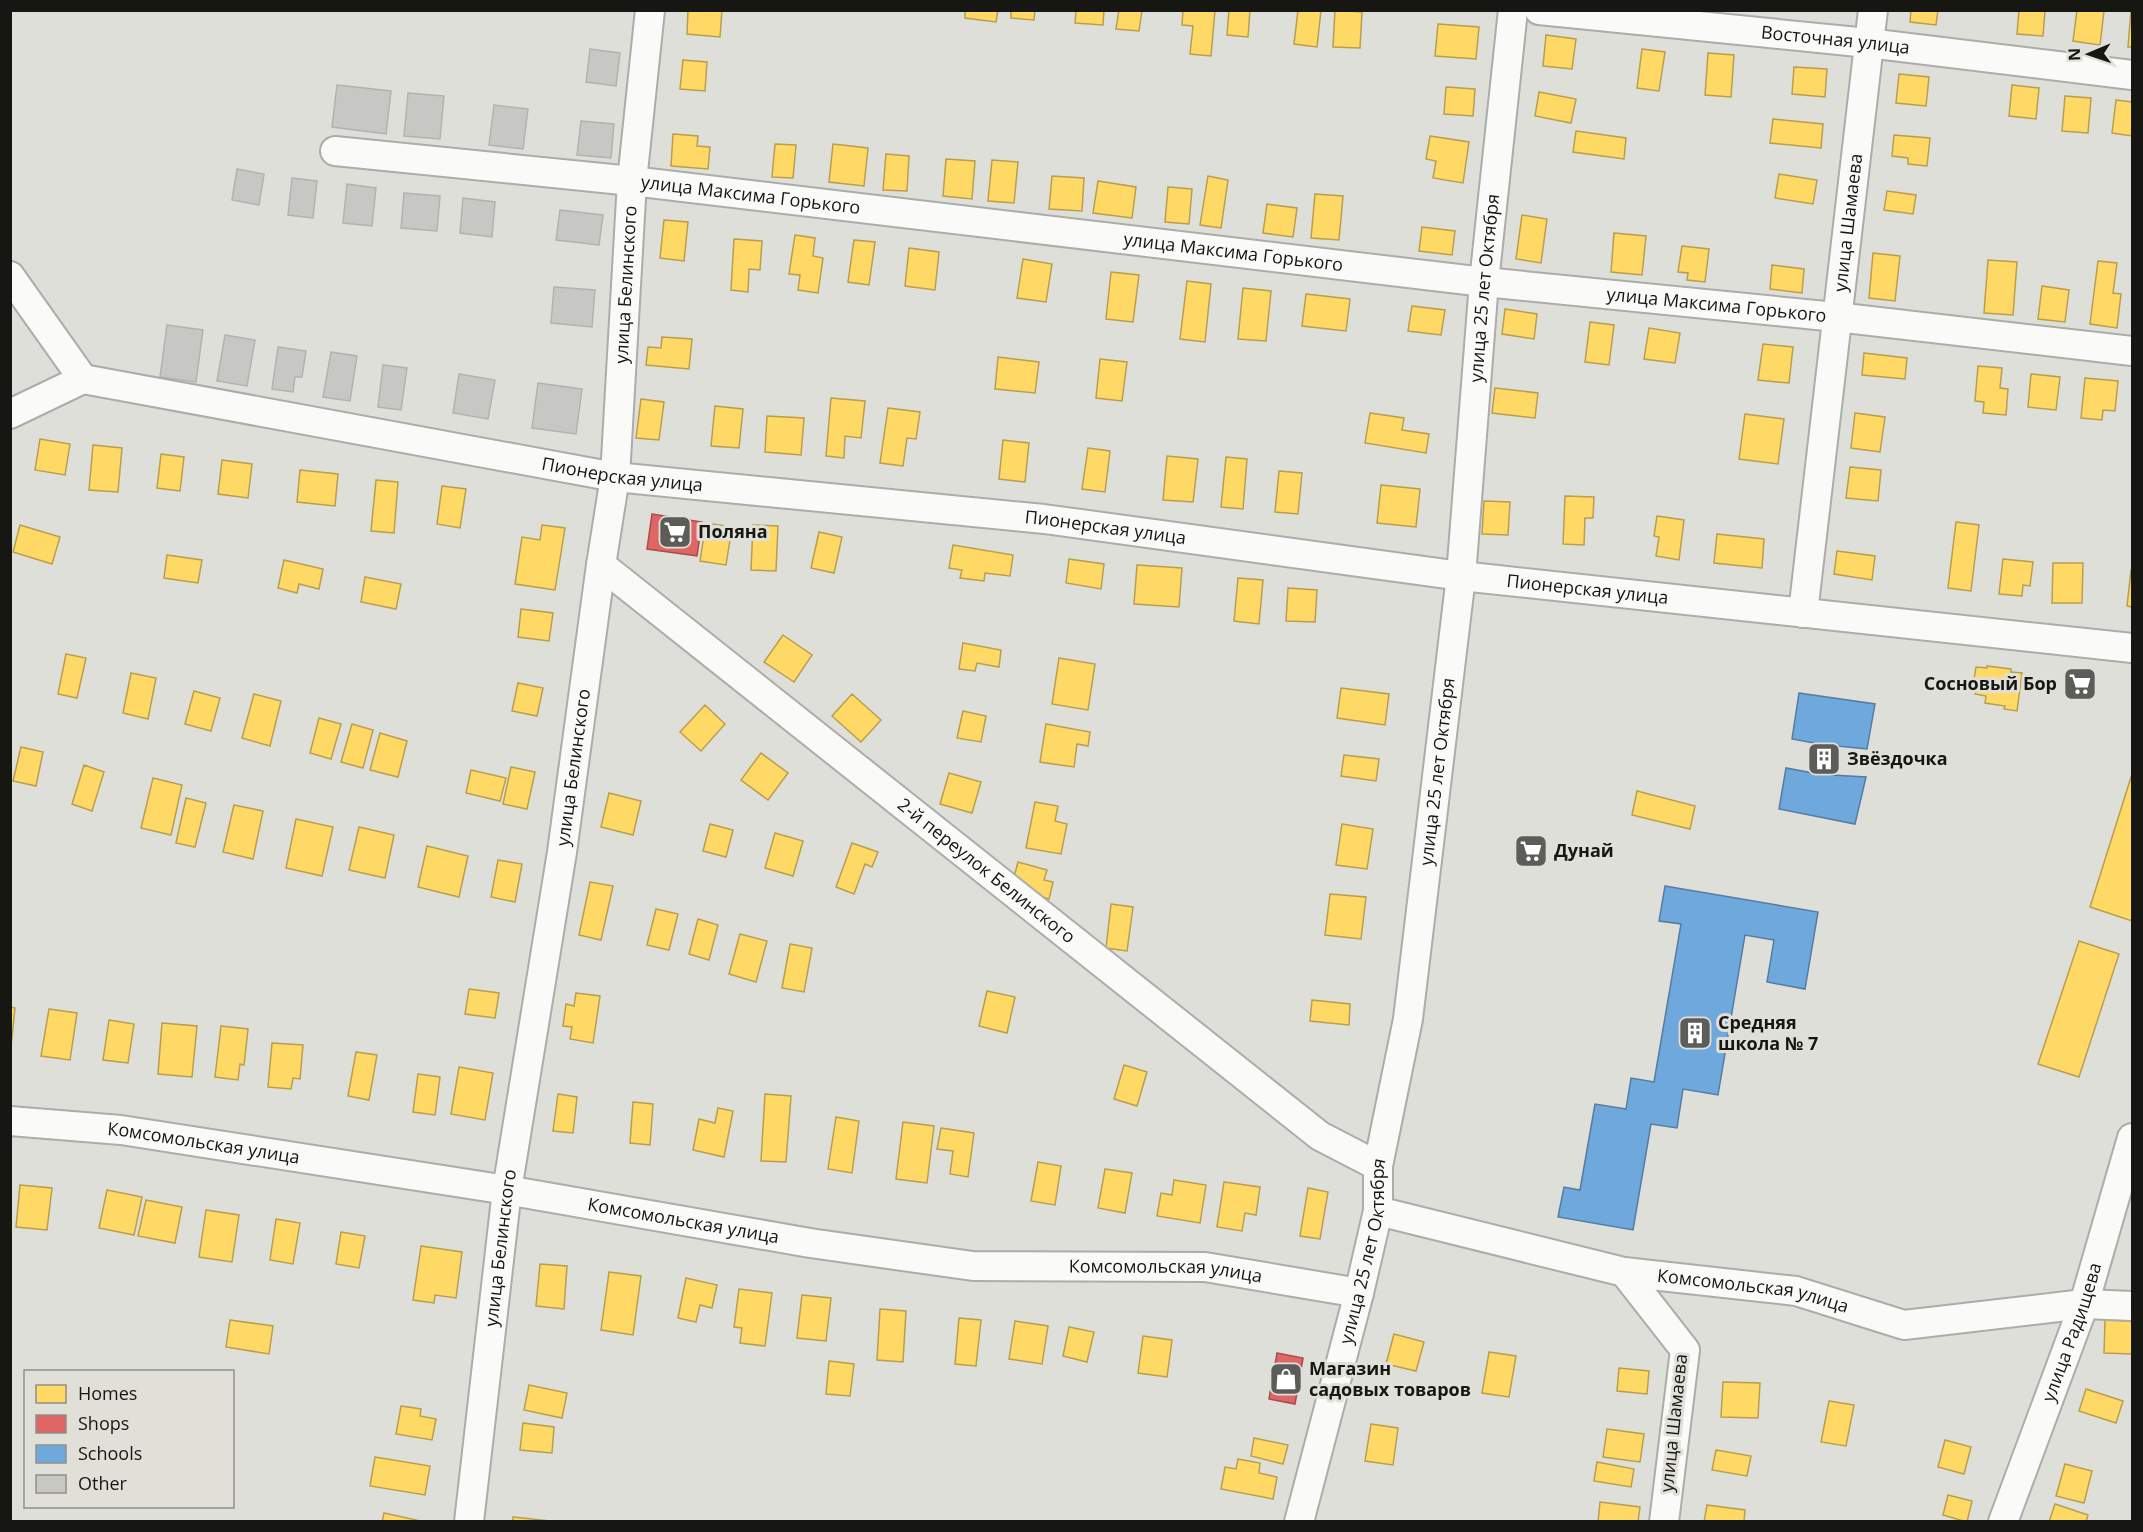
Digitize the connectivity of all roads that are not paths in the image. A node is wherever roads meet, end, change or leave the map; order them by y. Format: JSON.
{"nodes":[{"id":1,"x":650,"y":10,"type":"edge"},
{"id":2,"x":1513,"y":10,"type":"edge"},
{"id":3,"x":1539,"y":10,"type":"edge"},
{"id":4,"x":1873,"y":10,"type":"edge"},
{"id":5,"x":1868,"y":43,"type":"junction"},
{"id":6,"x":2133,"y":75,"type":"edge"},
{"id":7,"x":335,"y":151,"type":"dead end"},
{"id":8,"x":632,"y":181,"type":"junction"},
{"id":9,"x":10,"y":276,"type":"edge"},
{"id":10,"x":1484,"y":282,"type":"junction"},
{"id":11,"x":1836,"y":317,"type":"junction"},
{"id":12,"x":2133,"y":351,"type":"edge"},
{"id":13,"x":83,"y":379,"type":"junction"},
{"id":14,"x":10,"y":414,"type":"edge"},
{"id":15,"x":615,"y":477,"type":"junction"},
{"id":16,"x":601,"y":565,"type":"junction"},
{"id":17,"x":1461,"y":576,"type":"junction"},
{"id":18,"x":1803,"y":613,"type":"junction"},
{"id":19,"x":2133,"y":648,"type":"edge"},
{"id":20,"x":10,"y":1121,"type":"edge"},
{"id":21,"x":2133,"y":1138,"type":"edge"},
{"id":22,"x":1378,"y":1166,"type":"junction"},
{"id":23,"x":507,"y":1190,"type":"junction"},
{"id":24,"x":1378,"y":1211,"type":"junction"},
{"id":25,"x":1624,"y":1272,"type":"junction"},
{"id":26,"x":1359,"y":1293,"type":"junction"},
{"id":27,"x":2084,"y":1304,"type":"junction"},
{"id":28,"x":2133,"y":1306,"type":"edge"},
{"id":29,"x":469,"y":1521,"type":"edge"},
{"id":30,"x":1299,"y":1521,"type":"edge"},
{"id":31,"x":1664,"y":1521,"type":"edge"},
{"id":32,"x":2004,"y":1521,"type":"edge"}],
"edges":[{"from":1,"to":8,"type":"street","name":"улица Белинского"},
{"from":2,"to":10,"type":"street","name":"улица 25 лет Октября"},
{"from":3,"to":5,"type":"street","name":"Восточная улица"},
{"from":4,"to":5,"type":"street","name":"улица Шамаева"},
{"from":5,"to":6,"type":"street","name":"Восточная улица"},
{"from":5,"to":11,"type":"street","name":"улица Шамаева"},
{"from":7,"to":8,"type":"street","name":"улица Максима Горького"},
{"from":8,"to":10,"type":"street","name":"улица Максима Горького"},
{"from":8,"to":15,"type":"street","name":"улица Белинского"},
{"from":9,"to":13,"type":"street"},
{"from":10,"to":11,"type":"street","name":"улица Максима Горького"},
{"from":10,"to":17,"type":"street","name":"улица 25 лет Октября"},
{"from":11,"to":12,"type":"street","name":"улица Максима Горького"},
{"from":11,"to":18,"type":"street","name":"улица Шамаева"},
{"from":13,"to":14,"type":"street"},
{"from":13,"to":15,"type":"street","name":"Пионерская улица"},
{"from":15,"to":16,"type":"street","name":"улица Белинского"},
{"from":15,"to":17,"type":"street","name":"Пионерская улица"},
{"from":16,"to":22,"type":"street","name":"2-й переулок Белинского"},
{"from":16,"to":23,"type":"street","name":"улица Белинского"},
{"from":17,"to":18,"type":"street","name":"Пионерская улица"},
{"from":17,"to":22,"type":"street","name":"улица 25 лет Октября"},
{"from":18,"to":19,"type":"street","name":"Пионерская улица"},
{"from":20,"to":23,"type":"street","name":"Комсомольская улица"},
{"from":21,"to":27,"type":"street","name":"улица Радищева"},
{"from":22,"to":24,"type":"street","name":"улица 25 лет Октября"},
{"from":23,"to":26,"type":"street","name":"Комсомольская улица"},
{"from":23,"to":29,"type":"street","name":"улица Белинского"},
{"from":24,"to":25,"type":"street","name":"Комсомольская улица"},
{"from":24,"to":26,"type":"street","name":"улица 25 лет Октября"},
{"from":25,"to":27,"type":"street","name":"Комсомольская улица"},
{"from":25,"to":31,"type":"street","name":"улица Шамаева"},
{"from":26,"to":30,"type":"street","name":"улица 25 лет Октября"},
{"from":27,"to":28,"type":"street","name":"Комсомольская улица"},
{"from":27,"to":32,"type":"street","name":"улица Радищева"}]}
